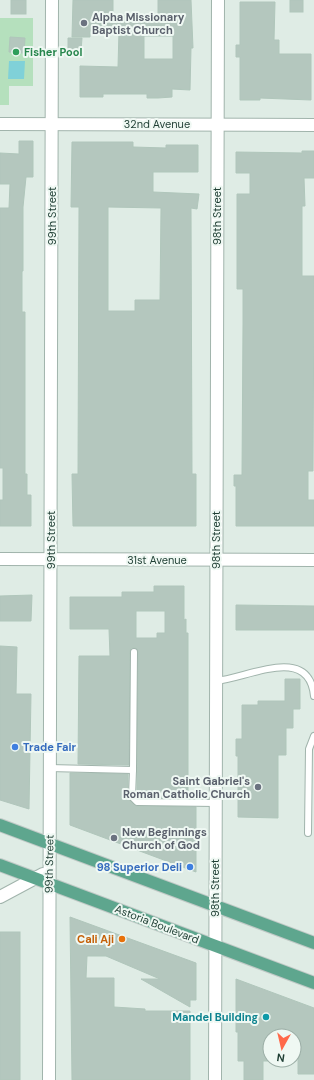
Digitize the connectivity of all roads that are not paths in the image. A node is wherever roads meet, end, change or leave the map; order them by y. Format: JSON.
{"nodes":[{"id":1,"x":52,"y":0,"type":"edge"},
{"id":2,"x":218,"y":0,"type":"edge"},
{"id":3,"x":0,"y":124,"type":"edge"},
{"id":4,"x":52,"y":124,"type":"junction"},
{"id":5,"x":217,"y":124,"type":"junction"},
{"id":6,"x":314,"y":124,"type":"edge"},
{"id":7,"x":0,"y":559,"type":"edge"},
{"id":8,"x":50,"y":560,"type":"junction"},
{"id":9,"x":216,"y":560,"type":"junction"},
{"id":10,"x":314,"y":560,"type":"edge"},
{"id":11,"x":134,"y":652,"type":"dead end"},
{"id":12,"x":216,"y":681,"type":"junction"},
{"id":13,"x":314,"y":696,"type":"edge"},
{"id":14,"x":314,"y":736,"type":"edge"},
{"id":15,"x":50,"y":768,"type":"junction"},
{"id":16,"x":133,"y":770,"type":"junction"},
{"id":17,"x":216,"y":803,"type":"junction"},
{"id":18,"x":0,"y":825,"type":"edge"},
{"id":19,"x":308,"y":832,"type":"dead end"},
{"id":20,"x":49,"y":844,"type":"junction"},
{"id":21,"x":0,"y":865,"type":"edge"},
{"id":22,"x":49,"y":877,"type":"junction"},
{"id":23,"x":36,"y":878,"type":"junction"},
{"id":24,"x":0,"y":897,"type":"edge"},
{"id":25,"x":215,"y":907,"type":"junction"},
{"id":26,"x":314,"y":943,"type":"edge"},
{"id":27,"x":215,"y":946,"type":"junction"},
{"id":28,"x":314,"y":983,"type":"edge"},
{"id":29,"x":49,"y":1080,"type":"edge"},
{"id":30,"x":215,"y":1080,"type":"edge"}],
"edges":[{"from":1,"to":4,"type":"street","name":"99th Street"},
{"from":2,"to":5,"type":"street","name":"98th Street"},
{"from":3,"to":4,"type":"street","name":"32nd Avenue"},
{"from":4,"to":5,"type":"street","name":"32nd Avenue"},
{"from":4,"to":8,"type":"street","name":"99th Street"},
{"from":5,"to":6,"type":"street","name":"32nd Avenue"},
{"from":5,"to":9,"type":"street","name":"98th Street"},
{"from":7,"to":8,"type":"street","name":"31st Avenue"},
{"from":8,"to":9,"type":"street","name":"31st Avenue"},
{"from":8,"to":15,"type":"street","name":"99th Street"},
{"from":9,"to":10,"type":"street","name":"31st Avenue"},
{"from":9,"to":12,"type":"street","name":"98th Street"},
{"from":11,"to":16,"type":"lane"},
{"from":12,"to":13,"type":"lane"},
{"from":12,"to":17,"type":"street","name":"98th Street"},
{"from":14,"to":19,"type":"lane"},
{"from":15,"to":16,"type":"lane"},
{"from":15,"to":20,"type":"street","name":"99th Street"},
{"from":16,"to":17,"type":"lane"},
{"from":17,"to":25,"type":"street","name":"98th Street"},
{"from":18,"to":20,"type":"main road"},
{"from":20,"to":22,"type":"street","name":"99th Street"},
{"from":20,"to":25,"type":"main road"},
{"from":21,"to":23,"type":"main road","name":"Astoria Boulevard"},
{"from":22,"to":23,"type":"main road","name":"Astoria Boulevard"},
{"from":22,"to":27,"type":"main road","name":"Astoria Boulevard"},
{"from":22,"to":29,"type":"street","name":"99th Street"},
{"from":23,"to":24,"type":"street"},
{"from":25,"to":26,"type":"main road"},
{"from":25,"to":27,"type":"street","name":"98th Street"},
{"from":27,"to":28,"type":"main road","name":"Astoria Boulevard"},
{"from":27,"to":30,"type":"street","name":"98th Street"}]}
